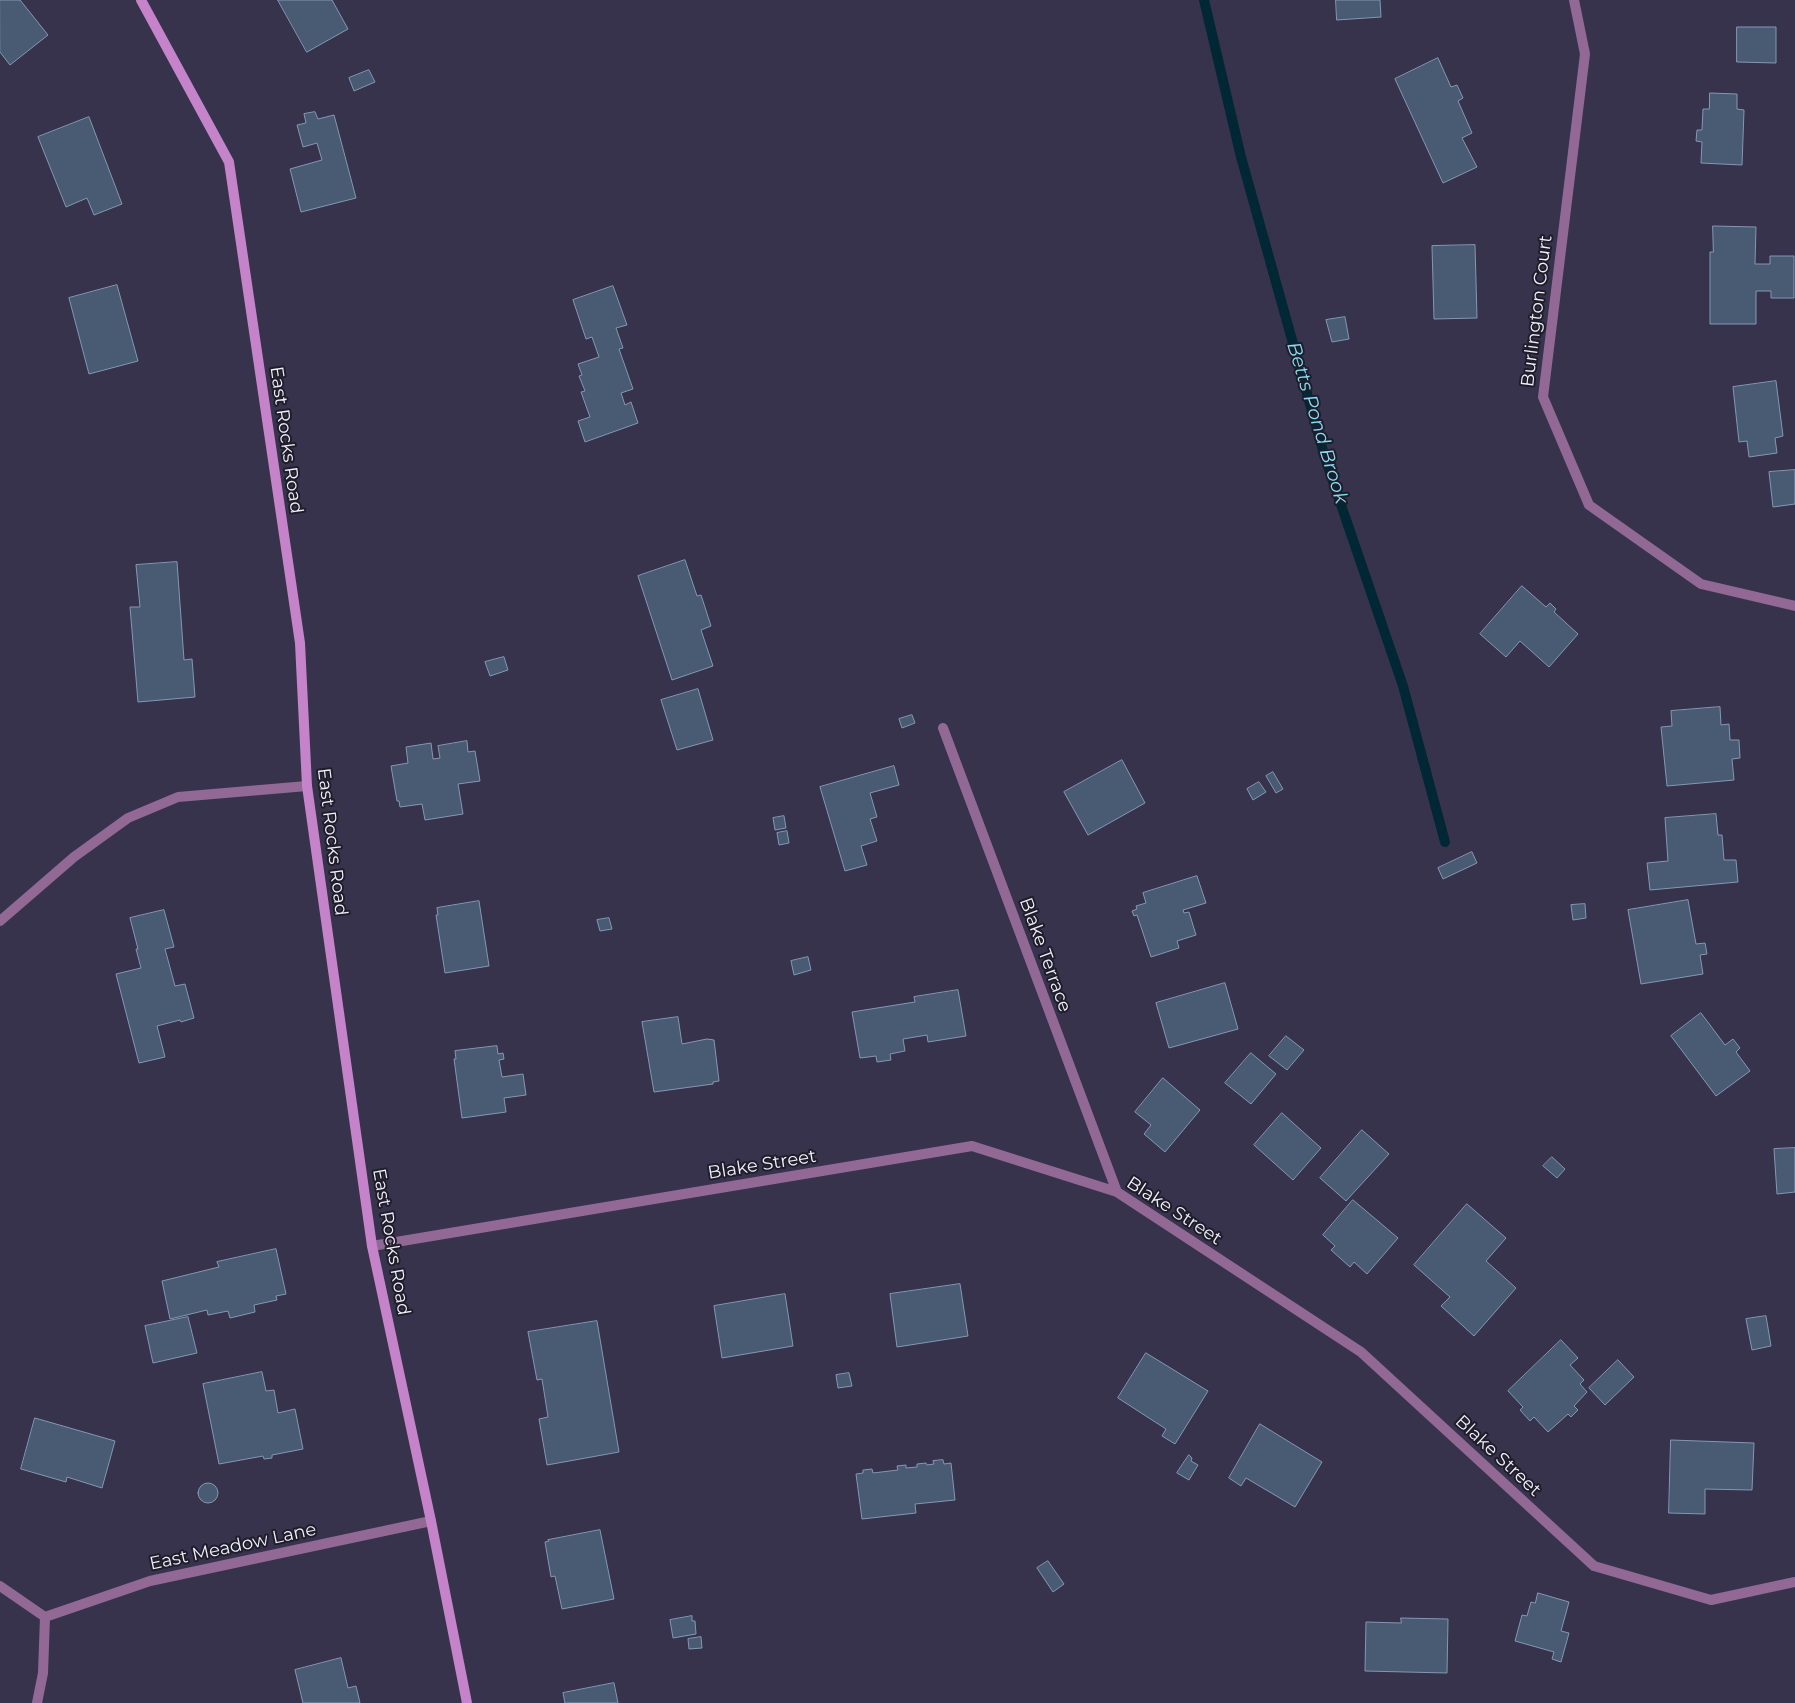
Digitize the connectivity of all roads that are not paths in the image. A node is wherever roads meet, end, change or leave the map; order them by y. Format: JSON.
{"nodes":[{"id":1,"x":141,"y":0,"type":"edge"},
{"id":2,"x":1574,"y":0,"type":"edge"},
{"id":3,"x":1795,"y":606,"type":"edge"},
{"id":4,"x":944,"y":728,"type":"dead end"},
{"id":5,"x":307,"y":786,"type":"junction"},
{"id":6,"x":0,"y":921,"type":"edge"},
{"id":7,"x":1117,"y":1192,"type":"junction"},
{"id":8,"x":372,"y":1246,"type":"junction"},
{"id":9,"x":431,"y":1521,"type":"junction"},
{"id":10,"x":1795,"y":1582,"type":"edge"},
{"id":11,"x":0,"y":1586,"type":"edge"},
{"id":12,"x":44,"y":1616,"type":"junction"},
{"id":13,"x":37,"y":1703,"type":"edge"},
{"id":14,"x":467,"y":1703,"type":"edge"}],
"edges":[{"from":1,"to":5,"type":"street","name":"East Rocks Road"},
{"from":2,"to":3,"type":"street","name":"Burlington Court"},
{"from":4,"to":7,"type":"street","name":"Blake Terrace"},
{"from":5,"to":6,"type":"street"},
{"from":5,"to":8,"type":"street","name":"East Rocks Road"},
{"from":7,"to":8,"type":"street","name":"Blake Street"},
{"from":7,"to":10,"type":"street","name":"Blake Street"},
{"from":8,"to":9,"type":"street","name":"East Rocks Road"},
{"from":9,"to":12,"type":"street","name":"East Meadow Lane"},
{"from":9,"to":14,"type":"street","name":"East Rocks Road"},
{"from":11,"to":12,"type":"street"},
{"from":12,"to":13,"type":"street"}]}
